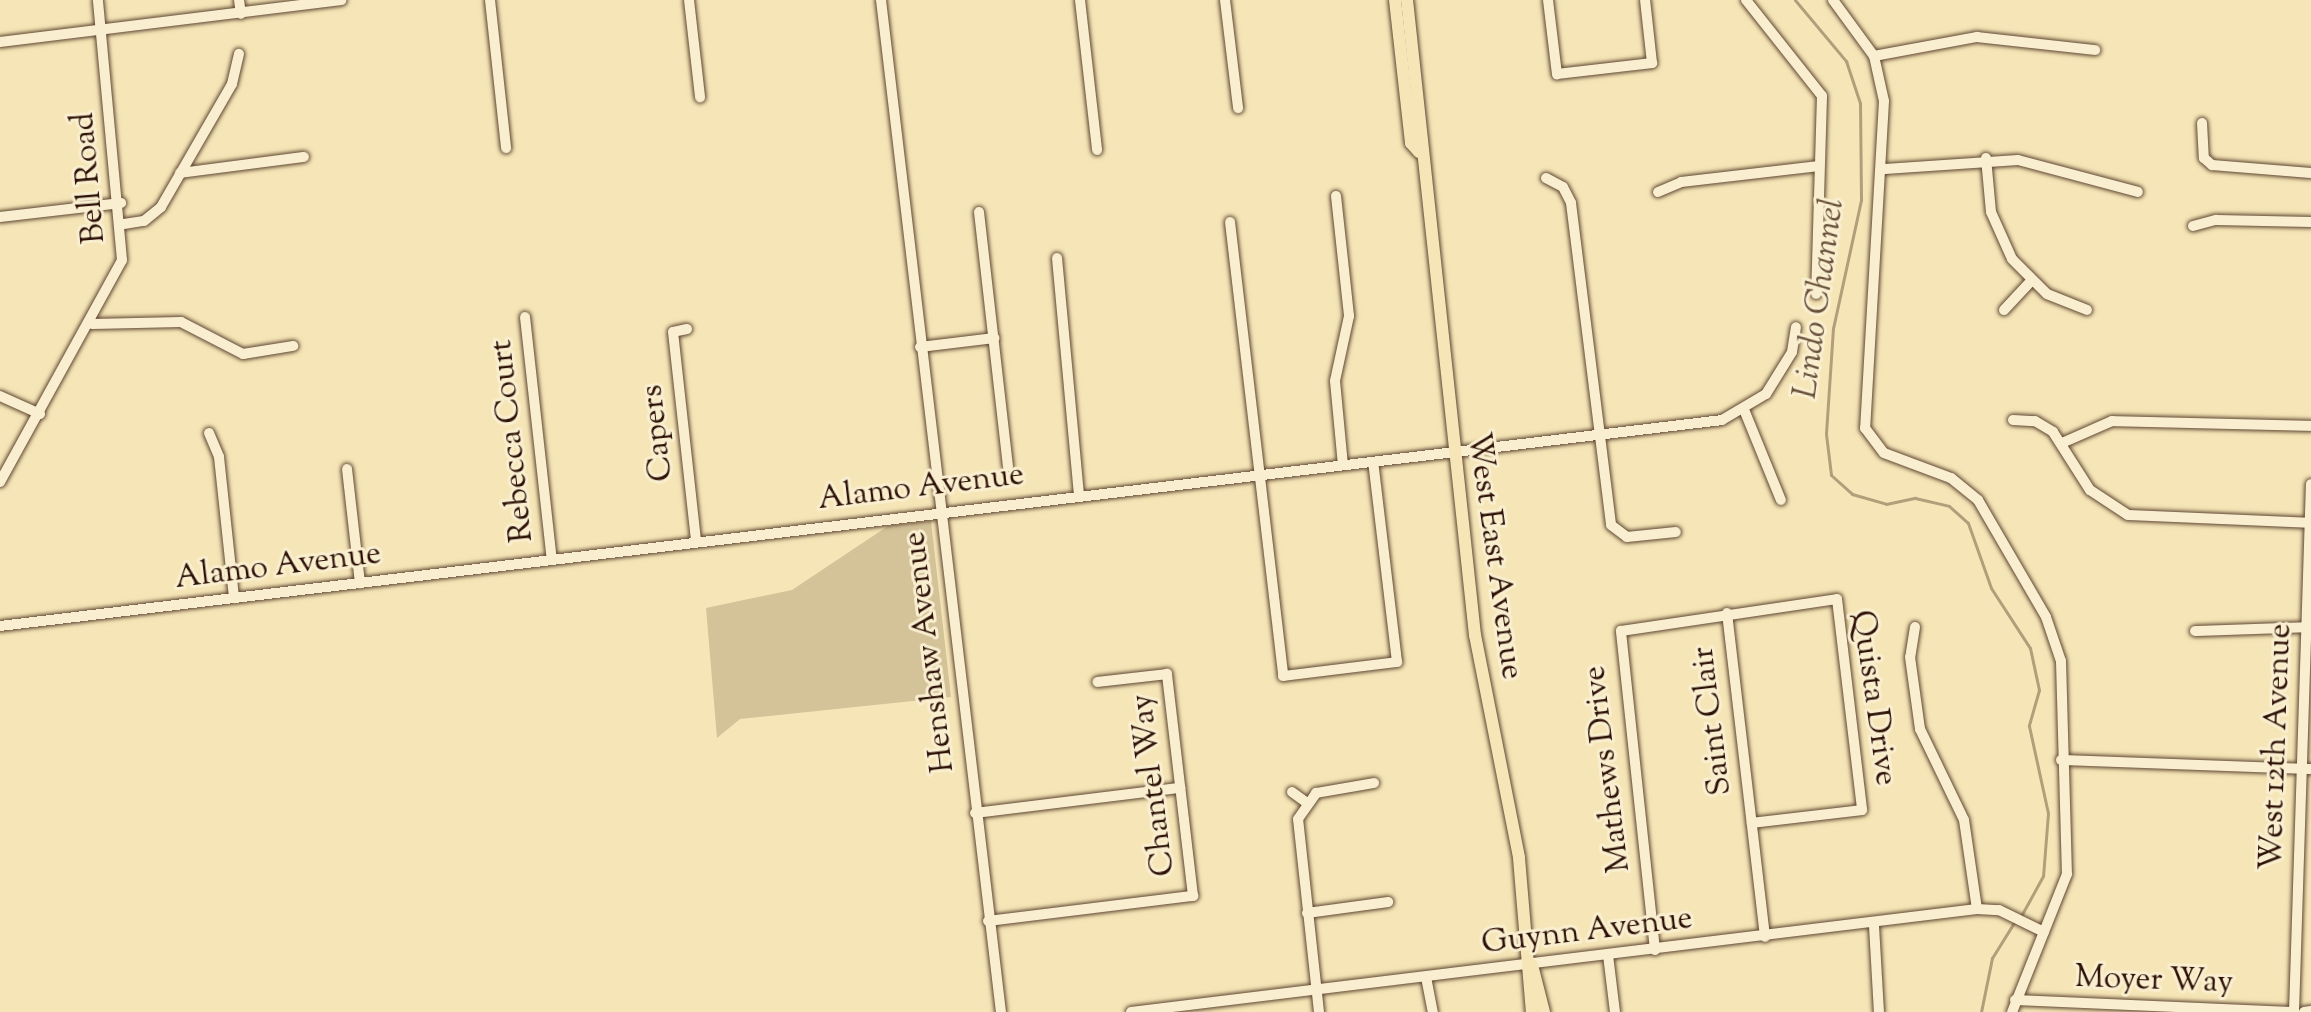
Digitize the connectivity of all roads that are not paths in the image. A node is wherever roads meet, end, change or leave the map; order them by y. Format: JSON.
{"nodes":[{"id":1,"x":98,"y":0,"type":"edge"},
{"id":2,"x":239,"y":0,"type":"edge"},
{"id":3,"x":341,"y":0,"type":"edge"},
{"id":4,"x":490,"y":0,"type":"edge"},
{"id":5,"x":689,"y":0,"type":"edge"},
{"id":6,"x":881,"y":0,"type":"edge"},
{"id":7,"x":1080,"y":0,"type":"edge"},
{"id":8,"x":1225,"y":0,"type":"edge"},
{"id":9,"x":1395,"y":0,"type":"edge"},
{"id":10,"x":1407,"y":0,"type":"edge"},
{"id":11,"x":1548,"y":0,"type":"edge"},
{"id":12,"x":1645,"y":0,"type":"edge"},
{"id":13,"x":1746,"y":0,"type":"edge"},
{"id":14,"x":1833,"y":0,"type":"edge"},
{"id":15,"x":241,"y":14,"type":"junction"},
{"id":16,"x":102,"y":30,"type":"junction"},
{"id":17,"x":0,"y":42,"type":"edge"},
{"id":18,"x":2095,"y":50,"type":"dead end"},
{"id":19,"x":239,"y":54,"type":"dead end"},
{"id":20,"x":1874,"y":56,"type":"junction"},
{"id":21,"x":700,"y":97,"type":"dead end"},
{"id":22,"x":1238,"y":108,"type":"dead end"},
{"id":23,"x":2202,"y":123,"type":"dead end"},
{"id":24,"x":506,"y":148,"type":"dead end"},
{"id":25,"x":1097,"y":150,"type":"dead end"},
{"id":26,"x":1419,"y":152,"type":"junction"},
{"id":27,"x":304,"y":157,"type":"dead end"},
{"id":28,"x":1986,"y":158,"type":"junction"},
{"id":29,"x":1819,"y":166,"type":"junction"},
{"id":30,"x":1885,"y":169,"type":"junction"},
{"id":31,"x":180,"y":173,"type":"junction"},
{"id":32,"x":2311,"y":173,"type":"edge"},
{"id":33,"x":1546,"y":178,"type":"dead end"},
{"id":34,"x":1658,"y":192,"type":"dead end"},
{"id":35,"x":2138,"y":192,"type":"dead end"},
{"id":36,"x":1336,"y":196,"type":"dead end"},
{"id":37,"x":121,"y":203,"type":"junction"},
{"id":38,"x":979,"y":212,"type":"dead end"},
{"id":39,"x":0,"y":217,"type":"edge"},
{"id":40,"x":1230,"y":222,"type":"dead end"},
{"id":41,"x":2311,"y":222,"type":"edge"},
{"id":42,"x":124,"y":224,"type":"junction"},
{"id":43,"x":2193,"y":226,"type":"dead end"},
{"id":44,"x":1057,"y":258,"type":"dead end"},
{"id":45,"x":2031,"y":281,"type":"junction"},
{"id":46,"x":1816,"y":294,"type":"dead end"},
{"id":47,"x":2004,"y":310,"type":"dead end"},
{"id":48,"x":2087,"y":310,"type":"dead end"},
{"id":49,"x":525,"y":317,"type":"dead end"},
{"id":50,"x":92,"y":324,"type":"junction"},
{"id":51,"x":1796,"y":327,"type":"dead end"},
{"id":52,"x":687,"y":329,"type":"dead end"},
{"id":53,"x":994,"y":338,"type":"junction"},
{"id":54,"x":293,"y":346,"type":"dead end"},
{"id":55,"x":920,"y":347,"type":"junction"},
{"id":56,"x":0,"y":396,"type":"edge"},
{"id":57,"x":1745,"y":412,"type":"junction"},
{"id":58,"x":40,"y":414,"type":"junction"},
{"id":59,"x":2013,"y":420,"type":"dead end"},
{"id":60,"x":2311,"y":426,"type":"edge"},
{"id":61,"x":209,"y":433,"type":"dead end"},
{"id":62,"x":1599,"y":434,"type":"junction"},
{"id":63,"x":2062,"y":443,"type":"junction"},
{"id":64,"x":1453,"y":453,"type":"junction"},
{"id":65,"x":1373,"y":462,"type":"junction"},
{"id":66,"x":1343,"y":465,"type":"junction"},
{"id":67,"x":1008,"y":466,"type":"dead end"},
{"id":68,"x":347,"y":469,"type":"dead end"},
{"id":69,"x":1259,"y":475,"type":"junction"},
{"id":70,"x":0,"y":482,"type":"edge"},
{"id":71,"x":2311,"y":484,"type":"edge"},
{"id":72,"x":1079,"y":494,"type":"junction"},
{"id":73,"x":1781,"y":500,"type":"dead end"},
{"id":74,"x":939,"y":514,"type":"junction"},
{"id":75,"x":2309,"y":523,"type":"edge"},
{"id":76,"x":1676,"y":532,"type":"dead end"},
{"id":77,"x":696,"y":542,"type":"junction"},
{"id":78,"x":552,"y":560,"type":"junction"},
{"id":79,"x":360,"y":583,"type":"junction"},
{"id":80,"x":234,"y":598,"type":"junction"},
{"id":81,"x":1727,"y":613,"type":"junction"},
{"id":82,"x":0,"y":626,"type":"edge"},
{"id":83,"x":1915,"y":627,"type":"dead end"},
{"id":84,"x":2307,"y":627,"type":"junction"},
{"id":85,"x":1621,"y":631,"type":"joint"},
{"id":86,"x":2195,"y":631,"type":"dead end"},
{"id":87,"x":2309,"y":650,"type":"edge"},
{"id":88,"x":1097,"y":682,"type":"dead end"},
{"id":89,"x":2061,"y":760,"type":"junction"},
{"id":90,"x":2307,"y":768,"type":"edge"},
{"id":91,"x":1374,"y":783,"type":"dead end"},
{"id":92,"x":1180,"y":788,"type":"junction"},
{"id":93,"x":1292,"y":792,"type":"dead end"},
{"id":94,"x":1306,"y":802,"type":"junction"},
{"id":95,"x":975,"y":813,"type":"junction"},
{"id":96,"x":1752,"y":823,"type":"junction"},
{"id":97,"x":2305,"y":880,"type":"edge"},
{"id":98,"x":1388,"y":902,"type":"dead end"},
{"id":99,"x":1977,"y":909,"type":"junction"},
{"id":100,"x":1307,"y":913,"type":"junction"},
{"id":101,"x":988,"y":921,"type":"junction"},
{"id":102,"x":1874,"y":926,"type":"junction"},
{"id":103,"x":2039,"y":929,"type":"junction"},
{"id":104,"x":1765,"y":937,"type":"junction"},
{"id":105,"x":1655,"y":950,"type":"junction"},
{"id":106,"x":1608,"y":955,"type":"junction"},
{"id":107,"x":1532,"y":965,"type":"junction"},
{"id":108,"x":1426,"y":977,"type":"junction"},
{"id":109,"x":1316,"y":991,"type":"junction"},
{"id":110,"x":2015,"y":1000,"type":"junction"},
{"id":111,"x":2226,"y":1011,"type":"edge"},
{"id":112,"x":2311,"y":1011,"type":"edge"},
{"id":113,"x":1001,"y":1012,"type":"edge"},
{"id":114,"x":1131,"y":1012,"type":"edge"},
{"id":115,"x":1319,"y":1012,"type":"edge"},
{"id":116,"x":1433,"y":1012,"type":"edge"},
{"id":117,"x":1532,"y":1012,"type":"edge"},
{"id":118,"x":1544,"y":1012,"type":"edge"},
{"id":119,"x":1615,"y":1012,"type":"edge"},
{"id":120,"x":1879,"y":1012,"type":"edge"},
{"id":121,"x":2012,"y":1012,"type":"edge"},
{"id":122,"x":2293,"y":1012,"type":"edge"},
{"id":123,"x":2304,"y":1012,"type":"edge"}],
"edges":[{"from":1,"to":16,"type":"street","name":"Bell Road"},
{"from":2,"to":15,"type":"street"},
{"from":3,"to":15,"type":"street"},
{"from":4,"to":24,"type":"street"},
{"from":5,"to":21,"type":"street"},
{"from":6,"to":55,"type":"street","name":"Henshaw Avenue"},
{"from":7,"to":25,"type":"street"},
{"from":8,"to":22,"type":"street"},
{"from":9,"to":26,"type":"main road","name":"West East Avenue"},
{"from":10,"to":26,"type":"main road","name":"West East Avenue"},
{"from":11,"to":12,"type":"street"},
{"from":13,"to":29,"type":"street"},
{"from":14,"to":20,"type":"street"},
{"from":15,"to":16,"type":"street"},
{"from":16,"to":17,"type":"street"},
{"from":16,"to":37,"type":"street","name":"Bell Road"},
{"from":18,"to":20,"type":"street"},
{"from":19,"to":31,"type":"street"},
{"from":20,"to":30,"type":"street"},
{"from":23,"to":32,"type":"street"},
{"from":26,"to":64,"type":"main road","name":"West East Avenue"},
{"from":27,"to":31,"type":"street"},
{"from":28,"to":30,"type":"street"},
{"from":28,"to":35,"type":"street"},
{"from":28,"to":45,"type":"street"},
{"from":29,"to":34,"type":"street"},
{"from":29,"to":46,"type":"street"},
{"from":30,"to":89,"type":"street"},
{"from":31,"to":42,"type":"street"},
{"from":33,"to":62,"type":"street"},
{"from":36,"to":66,"type":"street"},
{"from":37,"to":39,"type":"street"},
{"from":37,"to":42,"type":"street","name":"Bell Road"},
{"from":38,"to":53,"type":"street"},
{"from":40,"to":69,"type":"street"},
{"from":41,"to":43,"type":"street"},
{"from":42,"to":50,"type":"street","name":"Bell Road"},
{"from":44,"to":72,"type":"street"},
{"from":45,"to":47,"type":"street"},
{"from":45,"to":48,"type":"street"},
{"from":49,"to":78,"type":"street","name":"Rebecca Court"},
{"from":50,"to":54,"type":"street"},
{"from":50,"to":58,"type":"street","name":"Bell Road"},
{"from":51,"to":57,"type":"street"},
{"from":52,"to":77,"type":"street","name":"Capers"},
{"from":53,"to":55,"type":"street"},
{"from":53,"to":67,"type":"street"},
{"from":55,"to":74,"type":"street","name":"Henshaw Avenue"},
{"from":56,"to":58,"type":"street"},
{"from":57,"to":62,"type":"street","name":"Alamo Avenue"},
{"from":57,"to":73,"type":"street"},
{"from":58,"to":70,"type":"street","name":"Bell Road"},
{"from":59,"to":63,"type":"street"},
{"from":60,"to":63,"type":"street"},
{"from":61,"to":80,"type":"street"},
{"from":62,"to":64,"type":"street","name":"Alamo Avenue"},
{"from":62,"to":76,"type":"street"},
{"from":63,"to":75,"type":"street"},
{"from":64,"to":65,"type":"street","name":"Alamo Avenue"},
{"from":64,"to":107,"type":"main road","name":"West East Avenue"},
{"from":65,"to":66,"type":"street","name":"Alamo Avenue"},
{"from":65,"to":69,"type":"street"},
{"from":66,"to":69,"type":"street","name":"Alamo Avenue"},
{"from":68,"to":79,"type":"street"},
{"from":69,"to":72,"type":"street","name":"Alamo Avenue"},
{"from":71,"to":75,"type":"street","name":"West 12th Avenue"},
{"from":72,"to":74,"type":"street","name":"Alamo Avenue"},
{"from":74,"to":77,"type":"street","name":"Alamo Avenue"},
{"from":74,"to":95,"type":"street","name":"Henshaw Avenue"},
{"from":75,"to":84,"type":"street","name":"West 12th Avenue"},
{"from":77,"to":78,"type":"street","name":"Alamo Avenue"},
{"from":78,"to":79,"type":"street","name":"Alamo Avenue"},
{"from":79,"to":80,"type":"street","name":"Alamo Avenue"},
{"from":80,"to":82,"type":"street","name":"Alamo Avenue"},
{"from":81,"to":85,"type":"street","name":"Quista Drive"},
{"from":81,"to":96,"type":"street","name":"Saint Clair"},
{"from":81,"to":96,"type":"street","name":"Quista Drive"},
{"from":83,"to":99,"type":"street"},
{"from":84,"to":86,"type":"street"},
{"from":84,"to":87,"type":"street","name":"West 12th Avenue"},
{"from":85,"to":105,"type":"street","name":"Mathews Drive"},
{"from":87,"to":90,"type":"street","name":"West 12th Avenue"},
{"from":88,"to":92,"type":"street","name":"Chantel Way"},
{"from":89,"to":90,"type":"street"},
{"from":89,"to":103,"type":"street"},
{"from":90,"to":97,"type":"street","name":"West 12th Avenue"},
{"from":91,"to":94,"type":"street"},
{"from":92,"to":95,"type":"street"},
{"from":92,"to":101,"type":"street","name":"Chantel Way"},
{"from":93,"to":94,"type":"street"},
{"from":94,"to":100,"type":"street"},
{"from":95,"to":101,"type":"street","name":"Henshaw Avenue"},
{"from":96,"to":104,"type":"street","name":"Saint Clair"},
{"from":97,"to":122,"type":"street","name":"West 12th Avenue"},
{"from":98,"to":100,"type":"street"},
{"from":99,"to":102,"type":"street","name":"Guynn Avenue"},
{"from":99,"to":103,"type":"street","name":"Guynn Avenue"},
{"from":100,"to":109,"type":"street"},
{"from":101,"to":113,"type":"street","name":"Henshaw Avenue"},
{"from":102,"to":104,"type":"street","name":"Guynn Avenue"},
{"from":102,"to":120,"type":"street"},
{"from":103,"to":110,"type":"street"},
{"from":104,"to":105,"type":"street","name":"Guynn Avenue"},
{"from":105,"to":106,"type":"street","name":"Guynn Avenue"},
{"from":106,"to":107,"type":"street","name":"Guynn Avenue"},
{"from":106,"to":119,"type":"street"},
{"from":107,"to":108,"type":"street","name":"Guynn Avenue"},
{"from":107,"to":117,"type":"main road","name":"West East Avenue"},
{"from":107,"to":118,"type":"main road","name":"West East Avenue"},
{"from":108,"to":109,"type":"street","name":"Guynn Avenue"},
{"from":108,"to":116,"type":"street"},
{"from":109,"to":114,"type":"street","name":"Guynn Avenue"},
{"from":109,"to":115,"type":"street"},
{"from":110,"to":111,"type":"street","name":"Moyer Way"},
{"from":110,"to":121,"type":"street"},
{"from":111,"to":122,"type":"street","name":"Moyer Way"},
{"from":112,"to":123,"type":"street"}]}
